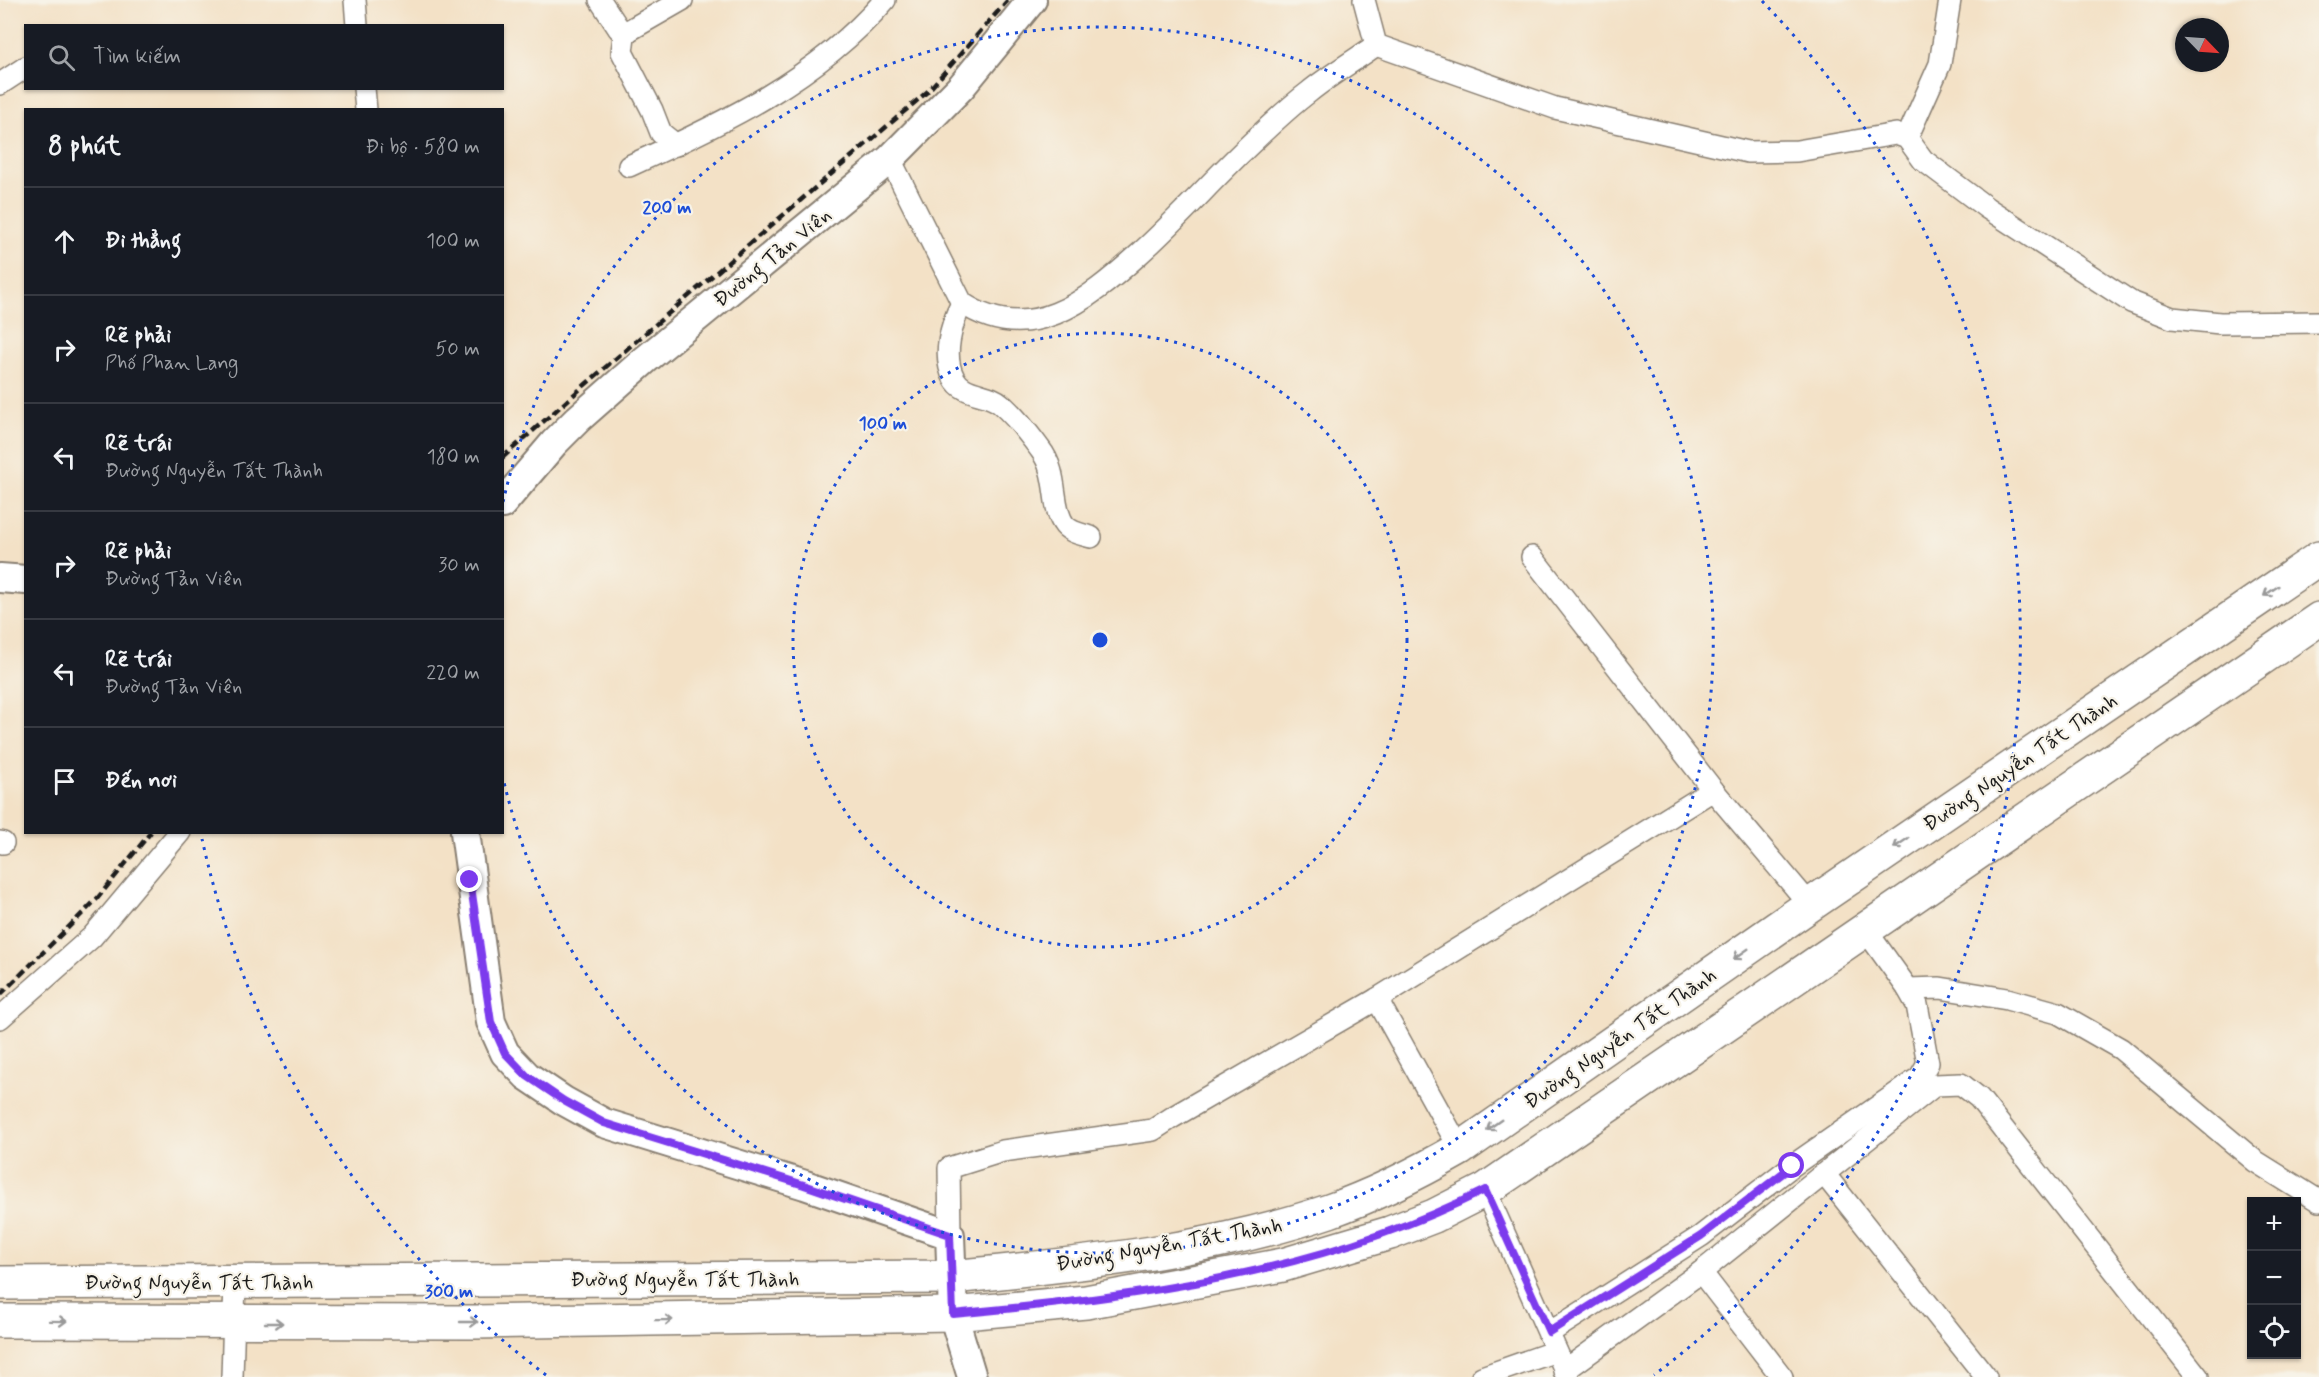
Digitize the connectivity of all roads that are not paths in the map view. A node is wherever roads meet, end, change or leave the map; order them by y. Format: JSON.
{"nodes":[{"id":1,"x":356,"y":0,"type":"edge"},
{"id":2,"x":600,"y":0,"type":"edge"},
{"id":3,"x":682,"y":0,"type":"edge"},
{"id":4,"x":885,"y":0,"type":"edge"},
{"id":5,"x":1032,"y":0,"type":"edge"},
{"id":6,"x":1364,"y":0,"type":"edge"},
{"id":7,"x":1950,"y":0,"type":"edge"},
{"id":8,"x":357,"y":24,"type":"edge"},
{"id":9,"x":628,"y":31,"type":"junction"},
{"id":10,"x":1376,"y":45,"type":"junction"},
{"id":11,"x":24,"y":69,"type":"edge"},
{"id":12,"x":0,"y":84,"type":"edge"},
{"id":13,"x":364,"y":90,"type":"edge"},
{"id":14,"x":366,"y":108,"type":"edge"},
{"id":15,"x":1907,"y":138,"type":"junction"},
{"id":16,"x":676,"y":145,"type":"junction"},
{"id":17,"x":890,"y":159,"type":"junction"},
{"id":18,"x":629,"y":166,"type":"dead end"},
{"id":19,"x":962,"y":303,"type":"junction"},
{"id":20,"x":2319,"y":322,"type":"edge"},
{"id":21,"x":504,"y":502,"type":"edge"},
{"id":22,"x":1091,"y":537,"type":"dead end"},
{"id":23,"x":1532,"y":557,"type":"dead end"},
{"id":24,"x":2319,"y":558,"type":"edge"},
{"id":25,"x":0,"y":578,"type":"edge"},
{"id":26,"x":24,"y":580,"type":"edge"},
{"id":27,"x":2319,"y":619,"type":"edge"},
{"id":28,"x":1713,"y":790,"type":"junction"},
{"id":29,"x":178,"y":834,"type":"edge"},
{"id":30,"x":465,"y":834,"type":"edge"},
{"id":31,"x":1810,"y":905,"type":"junction"},
{"id":32,"x":1865,"y":929,"type":"junction"},
{"id":33,"x":1908,"y":989,"type":"junction"},
{"id":34,"x":1377,"y":999,"type":"junction"},
{"id":35,"x":0,"y":1018,"type":"edge"},
{"id":36,"x":1460,"y":1149,"type":"junction"},
{"id":37,"x":1825,"y":1175,"type":"junction"},
{"id":38,"x":1485,"y":1190,"type":"junction"},
{"id":39,"x":2319,"y":1201,"type":"edge"},
{"id":40,"x":950,"y":1235,"type":"junction"},
{"id":41,"x":1701,"y":1272,"type":"junction"},
{"id":42,"x":952,"y":1276,"type":"junction"},
{"id":43,"x":235,"y":1281,"type":"junction"},
{"id":44,"x":0,"y":1282,"type":"edge"},
{"id":45,"x":953,"y":1314,"type":"junction"},
{"id":46,"x":0,"y":1321,"type":"edge"},
{"id":47,"x":234,"y":1323,"type":"junction"},
{"id":48,"x":1552,"y":1342,"type":"junction"},
{"id":49,"x":1566,"y":1374,"type":"edge"},
{"id":50,"x":232,"y":1377,"type":"edge"},
{"id":51,"x":972,"y":1377,"type":"edge"},
{"id":52,"x":1482,"y":1377,"type":"edge"},
{"id":53,"x":1782,"y":1377,"type":"edge"},
{"id":54,"x":1986,"y":1377,"type":"edge"},
{"id":55,"x":2198,"y":1377,"type":"edge"}],
"edges":[{"from":1,"to":8,"type":"street"},
{"from":2,"to":9,"type":"street"},
{"from":3,"to":9,"type":"street"},
{"from":4,"to":16,"type":"street"},
{"from":5,"to":17,"type":"street","name":"Đường Tản Viên"},
{"from":6,"to":10,"type":"street"},
{"from":7,"to":15,"type":"street"},
{"from":9,"to":16,"type":"street"},
{"from":10,"to":15,"type":"street"},
{"from":10,"to":19,"type":"street"},
{"from":11,"to":12,"type":"street"},
{"from":13,"to":14,"type":"street"},
{"from":15,"to":20,"type":"street"},
{"from":16,"to":18,"type":"street"},
{"from":17,"to":19,"type":"street"},
{"from":17,"to":21,"type":"street","name":"Đường Tản Viên"},
{"from":19,"to":22,"type":"street"},
{"from":23,"to":28,"type":"street"},
{"from":24,"to":31,"type":"main road","name":"Đường Nguyễn Tất Thành","one_way":true},
{"from":25,"to":26,"type":"street"},
{"from":27,"to":32,"type":"main road","name":"Đường Nguyễn Tất Thành"},
{"from":28,"to":31,"type":"street"},
{"from":28,"to":34,"type":"street"},
{"from":29,"to":35,"type":"street"},
{"from":30,"to":40,"type":"street"},
{"from":31,"to":36,"type":"main road","name":"Đường Nguyễn Tất Thành","one_way":true},
{"from":32,"to":33,"type":"street"},
{"from":32,"to":38,"type":"main road","name":"Đường Nguyễn Tất Thành"},
{"from":33,"to":39,"type":"street"},
{"from":33,"to":48,"type":"street"},
{"from":34,"to":36,"type":"street"},
{"from":34,"to":40,"type":"street"},
{"from":36,"to":42,"type":"main road","name":"Đường Nguyễn Tất Thành"},
{"from":37,"to":41,"type":"street"},
{"from":37,"to":54,"type":"street"},
{"from":37,"to":55,"type":"street"},
{"from":38,"to":45,"type":"main road","name":"Đường Nguyễn Tất Thành"},
{"from":38,"to":48,"type":"street"},
{"from":40,"to":42,"type":"street"},
{"from":41,"to":49,"type":"street"},
{"from":41,"to":53,"type":"street"},
{"from":42,"to":43,"type":"main road","name":"Đường Nguyễn Tất Thành"},
{"from":42,"to":45,"type":"street"},
{"from":43,"to":44,"type":"main road","name":"Đường Nguyễn Tất Thành"},
{"from":43,"to":47,"type":"street"},
{"from":47,"to":45,"type":"main road","name":"Đường Nguyễn Tất Thành","one_way":true},
{"from":45,"to":51,"type":"street"},
{"from":46,"to":47,"type":"main road","name":"Đường Nguyễn Tất Thành","one_way":true},
{"from":47,"to":50,"type":"street"},
{"from":48,"to":49,"type":"street"},
{"from":48,"to":52,"type":"street"}]}
